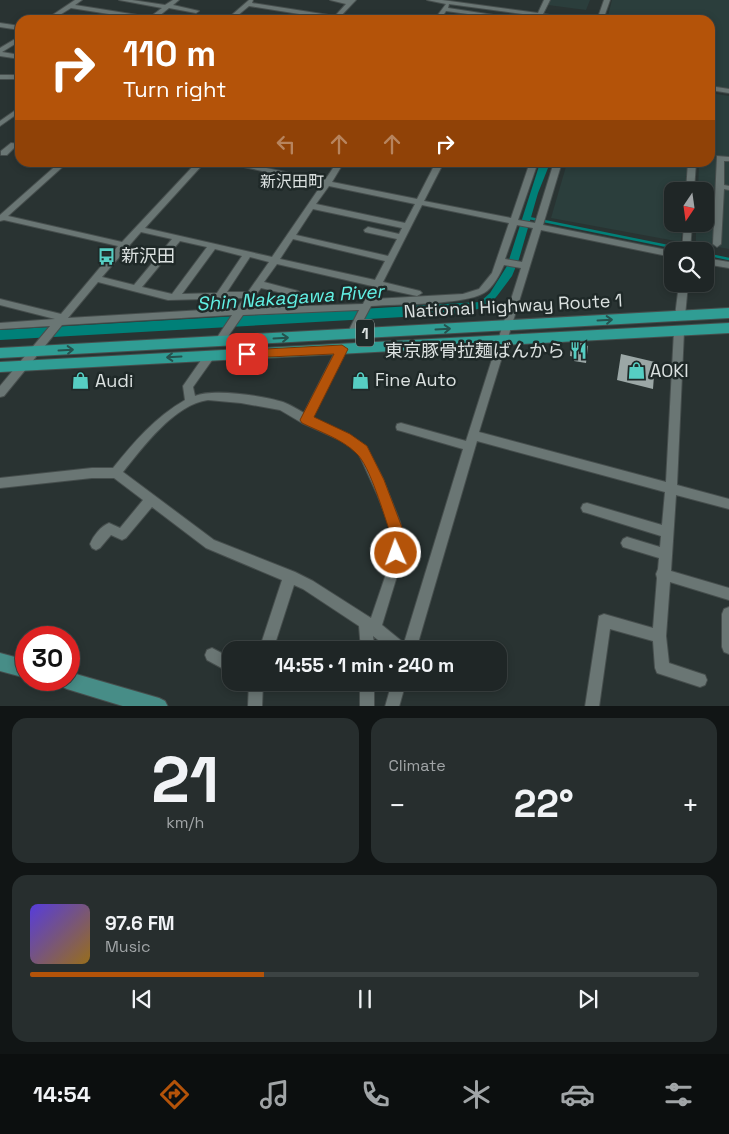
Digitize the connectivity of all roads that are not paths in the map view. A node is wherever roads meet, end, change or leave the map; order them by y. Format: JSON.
{"nodes":[{"id":1,"x":80,"y":0,"type":"edge"},
{"id":2,"x":122,"y":0,"type":"edge"},
{"id":3,"x":176,"y":0,"type":"edge"},
{"id":4,"x":333,"y":0,"type":"edge"},
{"id":5,"x":430,"y":0,"type":"edge"},
{"id":6,"x":547,"y":0,"type":"edge"},
{"id":7,"x":607,"y":0,"type":"edge"},
{"id":8,"x":250,"y":1,"type":"edge"},
{"id":9,"x":352,"y":1,"type":"edge"},
{"id":10,"x":450,"y":1,"type":"edge"},
{"id":11,"x":71,"y":6,"type":"junction"},
{"id":12,"x":167,"y":7,"type":"junction"},
{"id":13,"x":444,"y":9,"type":"junction"},
{"id":14,"x":196,"y":11,"type":"dead end"},
{"id":15,"x":158,"y":14,"type":"joint"},
{"id":16,"x":56,"y":15,"type":"edge"},
{"id":17,"x":126,"y":15,"type":"edge"},
{"id":18,"x":164,"y":15,"type":"edge"},
{"id":19,"x":235,"y":15,"type":"edge"},
{"id":20,"x":316,"y":15,"type":"edge"},
{"id":21,"x":339,"y":15,"type":"edge"},
{"id":22,"x":440,"y":15,"type":"edge"},
{"id":23,"x":487,"y":15,"type":"edge"},
{"id":24,"x":528,"y":15,"type":"edge"},
{"id":25,"x":540,"y":15,"type":"edge"},
{"id":26,"x":602,"y":15,"type":"edge"},
{"id":27,"x":0,"y":25,"type":"edge"},
{"id":28,"x":15,"y":27,"type":"edge"},
{"id":29,"x":15,"y":44,"type":"edge"},
{"id":30,"x":0,"y":53,"type":"edge"},
{"id":31,"x":15,"y":56,"type":"edge"},
{"id":32,"x":0,"y":77,"type":"edge"},
{"id":33,"x":15,"y":77,"type":"edge"},
{"id":34,"x":715,"y":89,"type":"edge"},
{"id":35,"x":729,"y":91,"type":"edge"},
{"id":36,"x":15,"y":113,"type":"edge"},
{"id":37,"x":0,"y":124,"type":"edge"},
{"id":38,"x":15,"y":145,"type":"edge"},
{"id":39,"x":4,"y":153,"type":"dead end"},
{"id":40,"x":729,"y":159,"type":"edge"},
{"id":41,"x":59,"y":167,"type":"edge"},
{"id":42,"x":197,"y":167,"type":"edge"},
{"id":43,"x":249,"y":167,"type":"edge"},
{"id":44,"x":338,"y":167,"type":"edge"},
{"id":45,"x":438,"y":167,"type":"edge"},
{"id":46,"x":532,"y":167,"type":"edge"},
{"id":47,"x":556,"y":167,"type":"edge"},
{"id":48,"x":692,"y":167,"type":"edge"},
{"id":49,"x":691,"y":182,"type":"edge"},
{"id":50,"x":327,"y":183,"type":"junction"},
{"id":51,"x":720,"y":186,"type":"junction"},
{"id":52,"x":729,"y":188,"type":"edge"},
{"id":53,"x":420,"y":202,"type":"junction"},
{"id":54,"x":312,"y":206,"type":"junction"},
{"id":55,"x":1,"y":218,"type":"edge"},
{"id":56,"x":514,"y":221,"type":"junction"},
{"id":57,"x":538,"y":222,"type":"junction"},
{"id":58,"x":407,"y":226,"type":"junction"},
{"id":59,"x":139,"y":229,"type":"junction"},
{"id":60,"x":368,"y":230,"type":"dead end"},
{"id":61,"x":290,"y":236,"type":"junction"},
{"id":62,"x":402,"y":237,"type":"junction"},
{"id":63,"x":178,"y":238,"type":"junction"},
{"id":64,"x":717,"y":244,"type":"dead end"},
{"id":65,"x":124,"y":245,"type":"junction"},
{"id":66,"x":213,"y":246,"type":"junction"},
{"id":67,"x":664,"y":252,"type":"edge"},
{"id":68,"x":248,"y":254,"type":"junction"},
{"id":69,"x":390,"y":259,"type":"junction"},
{"id":70,"x":274,"y":260,"type":"junction"},
{"id":71,"x":503,"y":262,"type":"junction"},
{"id":72,"x":714,"y":262,"type":"edge"},
{"id":73,"x":729,"y":265,"type":"edge"},
{"id":74,"x":524,"y":266,"type":"junction"},
{"id":75,"x":96,"y":278,"type":"junction"},
{"id":76,"x":258,"y":284,"type":"junction"},
{"id":77,"x":377,"y":285,"type":"junction"},
{"id":78,"x":136,"y":288,"type":"junction"},
{"id":79,"x":682,"y":292,"type":"edge"},
{"id":80,"x":295,"y":293,"type":"dead end"},
{"id":81,"x":417,"y":293,"type":"dead end"},
{"id":82,"x":221,"y":294,"type":"junction"},
{"id":83,"x":250,"y":294,"type":"junction"},
{"id":84,"x":174,"y":297,"type":"junction"},
{"id":85,"x":0,"y":302,"type":"edge"},
{"id":86,"x":367,"y":305,"type":"junction"},
{"id":87,"x":238,"y":313,"type":"junction"},
{"id":88,"x":729,"y":313,"type":"edge"},
{"id":89,"x":680,"y":316,"type":"junction"},
{"id":90,"x":61,"y":321,"type":"junction"},
{"id":91,"x":507,"y":325,"type":"junction"},
{"id":92,"x":0,"y":326,"type":"edge"},
{"id":93,"x":729,"y":328,"type":"edge"},
{"id":94,"x":354,"y":329,"type":"junction"},
{"id":95,"x":679,"y":331,"type":"junction"},
{"id":96,"x":222,"y":337,"type":"junction"},
{"id":97,"x":502,"y":342,"type":"junction"},
{"id":98,"x":38,"y":348,"type":"junction"},
{"id":99,"x":342,"y":349,"type":"junction"},
{"id":100,"x":0,"y":354,"type":"edge"},
{"id":101,"x":210,"y":356,"type":"junction"},
{"id":102,"x":23,"y":366,"type":"junction"},
{"id":103,"x":0,"y":367,"type":"edge"},
{"id":104,"x":0,"y":393,"type":"edge"},
{"id":105,"x":190,"y":401,"type":"junction"},
{"id":106,"x":306,"y":420,"type":"junction"},
{"id":107,"x":401,"y":427,"type":"dead end"},
{"id":108,"x":473,"y":435,"type":"junction"},
{"id":109,"x":469,"y":446,"type":"junction"},
{"id":110,"x":116,"y":473,"type":"junction"},
{"id":111,"x":0,"y":483,"type":"edge"},
{"id":112,"x":671,"y":489,"type":"junction"},
{"id":113,"x":150,"y":500,"type":"junction"},
{"id":114,"x":729,"y":504,"type":"edge"},
{"id":115,"x":587,"y":508,"type":"dead end"},
{"id":116,"x":666,"y":532,"type":"junction"},
{"id":117,"x":626,"y":543,"type":"dead end"},
{"id":118,"x":96,"y":544,"type":"dead end"},
{"id":119,"x":664,"y":554,"type":"junction"},
{"id":120,"x":662,"y":574,"type":"junction"},
{"id":121,"x":290,"y":576,"type":"junction"},
{"id":122,"x":729,"y":594,"type":"edge"},
{"id":123,"x":729,"y":614,"type":"edge"},
{"id":124,"x":370,"y":625,"type":"junction"},
{"id":125,"x":659,"y":636,"type":"junction"},
{"id":126,"x":269,"y":641,"type":"edge"},
{"id":127,"x":369,"y":641,"type":"edge"},
{"id":128,"x":390,"y":641,"type":"edge"},
{"id":129,"x":412,"y":641,"type":"edge"},
{"id":130,"x":729,"y":648,"type":"edge"},
{"id":131,"x":212,"y":655,"type":"dead end"},
{"id":132,"x":222,"y":661,"type":"edge"},
{"id":133,"x":0,"y":662,"type":"edge"},
{"id":134,"x":15,"y":665,"type":"edge"},
{"id":135,"x":700,"y":680,"type":"dead end"},
{"id":136,"x":80,"y":684,"type":"edge"},
{"id":137,"x":256,"y":691,"type":"edge"},
{"id":138,"x":367,"y":691,"type":"edge"},
{"id":139,"x":396,"y":691,"type":"edge"},
{"id":140,"x":159,"y":706,"type":"edge"},
{"id":141,"x":255,"y":706,"type":"edge"},
{"id":142,"x":367,"y":706,"type":"edge"},
{"id":143,"x":392,"y":706,"type":"edge"},
{"id":144,"x":592,"y":706,"type":"edge"}],
"edges":[{"from":1,"to":11,"type":"street"},
{"from":2,"to":12,"type":"street"},
{"from":3,"to":12,"type":"street"},
{"from":4,"to":9,"type":"street"},
{"from":5,"to":10,"type":"street"},
{"from":6,"to":25,"type":"street"},
{"from":7,"to":26,"type":"street"},
{"from":8,"to":19,"type":"street"},
{"from":8,"to":20,"type":"street"},
{"from":9,"to":21,"type":"street"},
{"from":10,"to":13,"type":"street"},
{"from":10,"to":24,"type":"street"},
{"from":11,"to":16,"type":"street"},
{"from":11,"to":17,"type":"street"},
{"from":12,"to":14,"type":"street"},
{"from":12,"to":15,"type":"street"},
{"from":13,"to":22,"type":"street"},
{"from":13,"to":23,"type":"street"},
{"from":15,"to":18,"type":"street"},
{"from":27,"to":28,"type":"street"},
{"from":29,"to":30,"type":"street"},
{"from":30,"to":31,"type":"street"},
{"from":32,"to":33,"type":"street"},
{"from":34,"to":35,"type":"street"},
{"from":36,"to":37,"type":"street"},
{"from":38,"to":39,"type":"street"},
{"from":40,"to":51,"type":"street"},
{"from":41,"to":55,"type":"street"},
{"from":42,"to":59,"type":"street"},
{"from":43,"to":50,"type":"street"},
{"from":44,"to":50,"type":"street"},
{"from":45,"to":53,"type":"street"},
{"from":46,"to":56,"type":"street"},
{"from":47,"to":57,"type":"street"},
{"from":48,"to":49,"type":"street"},
{"from":50,"to":53,"type":"street"},
{"from":50,"to":54,"type":"street"},
{"from":51,"to":52,"type":"street"},
{"from":51,"to":64,"type":"street"},
{"from":53,"to":56,"type":"street"},
{"from":53,"to":58,"type":"street"},
{"from":54,"to":58,"type":"street"},
{"from":54,"to":61,"type":"street"},
{"from":55,"to":65,"type":"street"},
{"from":56,"to":57,"type":"street"},
{"from":56,"to":71,"type":"street"},
{"from":57,"to":67,"type":"street"},
{"from":57,"to":74,"type":"street"},
{"from":58,"to":62,"type":"street"},
{"from":59,"to":63,"type":"street"},
{"from":59,"to":65,"type":"street"},
{"from":60,"to":62,"type":"street"},
{"from":61,"to":69,"type":"street"},
{"from":61,"to":70,"type":"street"},
{"from":62,"to":69,"type":"street"},
{"from":63,"to":66,"type":"street"},
{"from":63,"to":78,"type":"street"},
{"from":65,"to":75,"type":"street"},
{"from":66,"to":68,"type":"street"},
{"from":66,"to":84,"type":"street"},
{"from":68,"to":70,"type":"street"},
{"from":68,"to":82,"type":"street"},
{"from":69,"to":77,"type":"street"},
{"from":70,"to":76,"type":"street"},
{"from":70,"to":77,"type":"street"},
{"from":71,"to":74,"type":"street"},
{"from":71,"to":86,"type":"street"},
{"from":72,"to":73,"type":"street"},
{"from":74,"to":91,"type":"street"},
{"from":75,"to":78,"type":"street"},
{"from":75,"to":90,"type":"street"},
{"from":76,"to":80,"type":"street"},
{"from":76,"to":83,"type":"street"},
{"from":77,"to":81,"type":"street"},
{"from":77,"to":86,"type":"street"},
{"from":78,"to":84,"type":"street"},
{"from":79,"to":89,"type":"street"},
{"from":82,"to":83,"type":"street"},
{"from":82,"to":84,"type":"street"},
{"from":83,"to":87,"type":"street"},
{"from":85,"to":90,"type":"street"},
{"from":86,"to":87,"type":"street"},
{"from":86,"to":94,"type":"street"},
{"from":87,"to":90,"type":"street"},
{"from":87,"to":96,"type":"street"},
{"from":88,"to":89,"type":"highway","name":"National Highway Route 1","number":"1"},
{"from":91,"to":89,"type":"highway","name":"National Highway Route 1","number":"1","one_way":true},
{"from":90,"to":92,"type":"street"},
{"from":90,"to":98,"type":"street"},
{"from":94,"to":91,"type":"highway","name":"National Highway Route 1","number":"1","one_way":true},
{"from":91,"to":97,"type":"street"},
{"from":93,"to":95,"type":"highway","name":"National Highway Route 1","number":"1"},
{"from":96,"to":94,"type":"highway","name":"National Highway Route 1","number":"1","one_way":true},
{"from":95,"to":97,"type":"highway","name":"National Highway Route 1","number":"1"},
{"from":95,"to":112,"type":"street"},
{"from":98,"to":96,"type":"highway","name":"National Highway Route 1","number":"1","one_way":true},
{"from":97,"to":99,"type":"highway","name":"National Highway Route 1","number":"1"},
{"from":97,"to":108,"type":"street"},
{"from":98,"to":100,"type":"highway","name":"National Highway Route 1","number":"1"},
{"from":98,"to":102,"type":"street"},
{"from":99,"to":101,"type":"highway","name":"National Highway Route 1","number":"1"},
{"from":99,"to":106,"type":"street"},
{"from":101,"to":102,"type":"highway","name":"National Highway Route 1","number":"1","one_way":true},
{"from":101,"to":105,"type":"street"},
{"from":102,"to":103,"type":"highway","name":"National Highway Route 1","number":"1"},
{"from":102,"to":104,"type":"street"},
{"from":105,"to":106,"type":"street"},
{"from":105,"to":110,"type":"street"},
{"from":106,"to":124,"type":"street"},
{"from":107,"to":109,"type":"street"},
{"from":108,"to":109,"type":"street"},
{"from":108,"to":112,"type":"street"},
{"from":109,"to":129,"type":"street"},
{"from":110,"to":111,"type":"street"},
{"from":110,"to":113,"type":"street"},
{"from":112,"to":114,"type":"street"},
{"from":112,"to":116,"type":"street"},
{"from":113,"to":118,"type":"street"},
{"from":113,"to":121,"type":"street"},
{"from":115,"to":116,"type":"street"},
{"from":116,"to":119,"type":"street"},
{"from":117,"to":119,"type":"street"},
{"from":119,"to":120,"type":"street"},
{"from":120,"to":122,"type":"street"},
{"from":120,"to":125,"type":"street"},
{"from":121,"to":124,"type":"street"},
{"from":121,"to":126,"type":"street"},
{"from":123,"to":130,"type":"street"},
{"from":124,"to":127,"type":"street"},
{"from":124,"to":128,"type":"street"},
{"from":125,"to":135,"type":"street"},
{"from":125,"to":144,"type":"street"},
{"from":131,"to":132,"type":"street"},
{"from":133,"to":134,"type":"main road"},
{"from":136,"to":140,"type":"main road"},
{"from":137,"to":141,"type":"street"},
{"from":138,"to":142,"type":"street"},
{"from":139,"to":143,"type":"street"}]}
